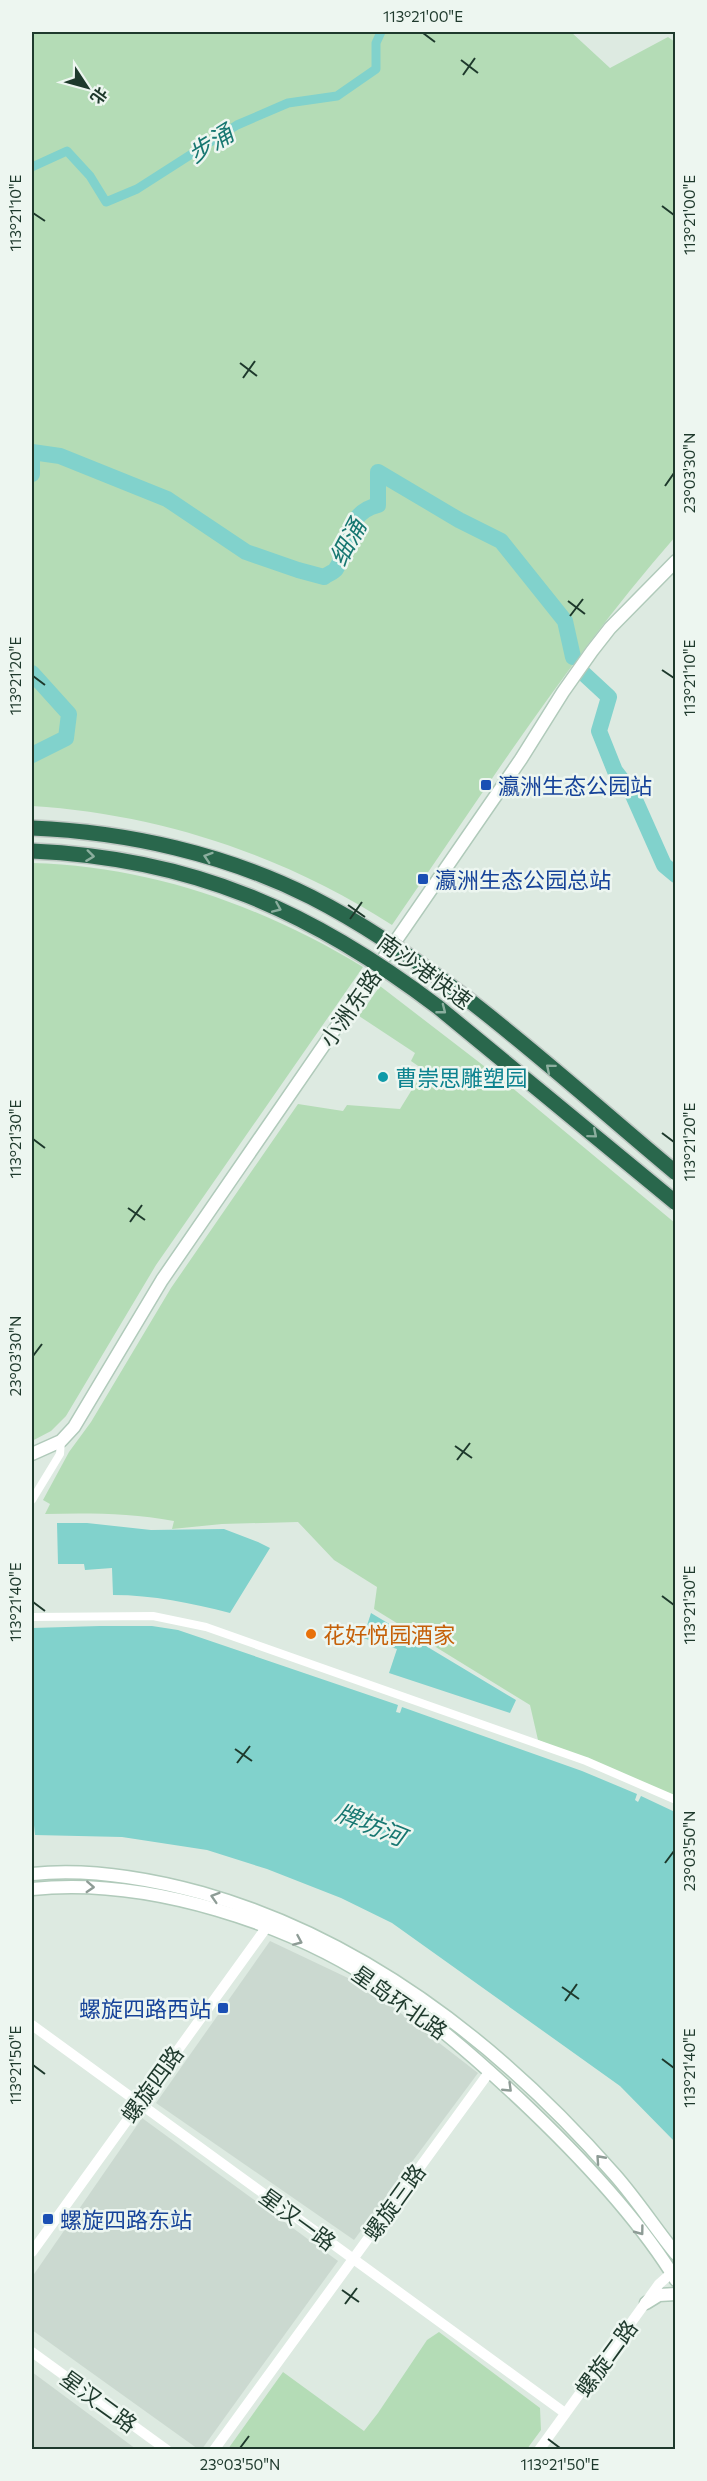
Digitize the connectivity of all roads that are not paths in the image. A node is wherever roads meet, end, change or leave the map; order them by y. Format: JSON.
{"nodes":[{"id":1,"x":675,"y":561,"type":"edge"},
{"id":2,"x":32,"y":828,"type":"edge"},
{"id":3,"x":32,"y":851,"type":"edge"},
{"id":4,"x":675,"y":1173,"type":"edge"},
{"id":5,"x":675,"y":1203,"type":"edge"},
{"id":6,"x":60,"y":1442,"type":"junction"},
{"id":7,"x":32,"y":1454,"type":"edge"},
{"id":8,"x":32,"y":1500,"type":"edge"},
{"id":9,"x":32,"y":1617,"type":"edge"},
{"id":10,"x":675,"y":1800,"type":"edge"},
{"id":11,"x":32,"y":1875,"type":"edge"},
{"id":12,"x":32,"y":1889,"type":"edge"},
{"id":13,"x":268,"y":1922,"type":"junction"},
{"id":14,"x":32,"y":2025,"type":"edge"},
{"id":15,"x":490,"y":2071,"type":"junction"},
{"id":16,"x":139,"y":2103,"type":"junction"},
{"id":17,"x":32,"y":2252,"type":"edge"},
{"id":18,"x":675,"y":2254,"type":"edge"},
{"id":19,"x":352,"y":2259,"type":"junction"},
{"id":20,"x":674,"y":2274,"type":"edge"},
{"id":21,"x":675,"y":2294,"type":"edge"},
{"id":22,"x":646,"y":2303,"type":"junction"},
{"id":23,"x":32,"y":2352,"type":"edge"},
{"id":24,"x":566,"y":2413,"type":"junction"},
{"id":25,"x":166,"y":2450,"type":"edge"},
{"id":26,"x":214,"y":2450,"type":"edge"},
{"id":27,"x":539,"y":2450,"type":"edge"}],
"edges":[{"from":1,"to":6,"type":"main road","name":"小洲东路"},
{"from":4,"to":2,"type":"highway","name":"南沙港快速","one_way":true,"bridge":true},
{"from":3,"to":5,"type":"highway","name":"南沙港快速","one_way":true,"bridge":true},
{"from":6,"to":7,"type":"main road","name":"小洲东路"},
{"from":6,"to":8,"type":"street"},
{"from":9,"to":10,"type":"street"},
{"from":13,"to":11,"type":"main road","name":"星岛环北路","one_way":true},
{"from":12,"to":13,"type":"main road","name":"星岛环北路","one_way":true},
{"from":13,"to":15,"type":"main road","name":"星岛环北路","one_way":true},
{"from":13,"to":16,"type":"street","name":"螺旋四路"},
{"from":18,"to":13,"type":"main road","name":"星岛环北路","one_way":true},
{"from":14,"to":16,"type":"street","name":"星汉一路"},
{"from":15,"to":19,"type":"street","name":"螺旋三路"},
{"from":15,"to":20,"type":"main road","name":"星岛环北路","one_way":true},
{"from":16,"to":17,"type":"street","name":"螺旋四路"},
{"from":16,"to":19,"type":"street","name":"星汉一路"},
{"from":19,"to":24,"type":"street","name":"星汉一路"},
{"from":19,"to":26,"type":"street","name":"螺旋三路"},
{"from":20,"to":22,"type":"street","name":"螺旋二路"},
{"from":21,"to":22,"type":"main road"},
{"from":22,"to":24,"type":"street","name":"螺旋二路"},
{"from":23,"to":25,"type":"street","name":"星汉二路"},
{"from":24,"to":27,"type":"street","name":"螺旋二路"}]}
